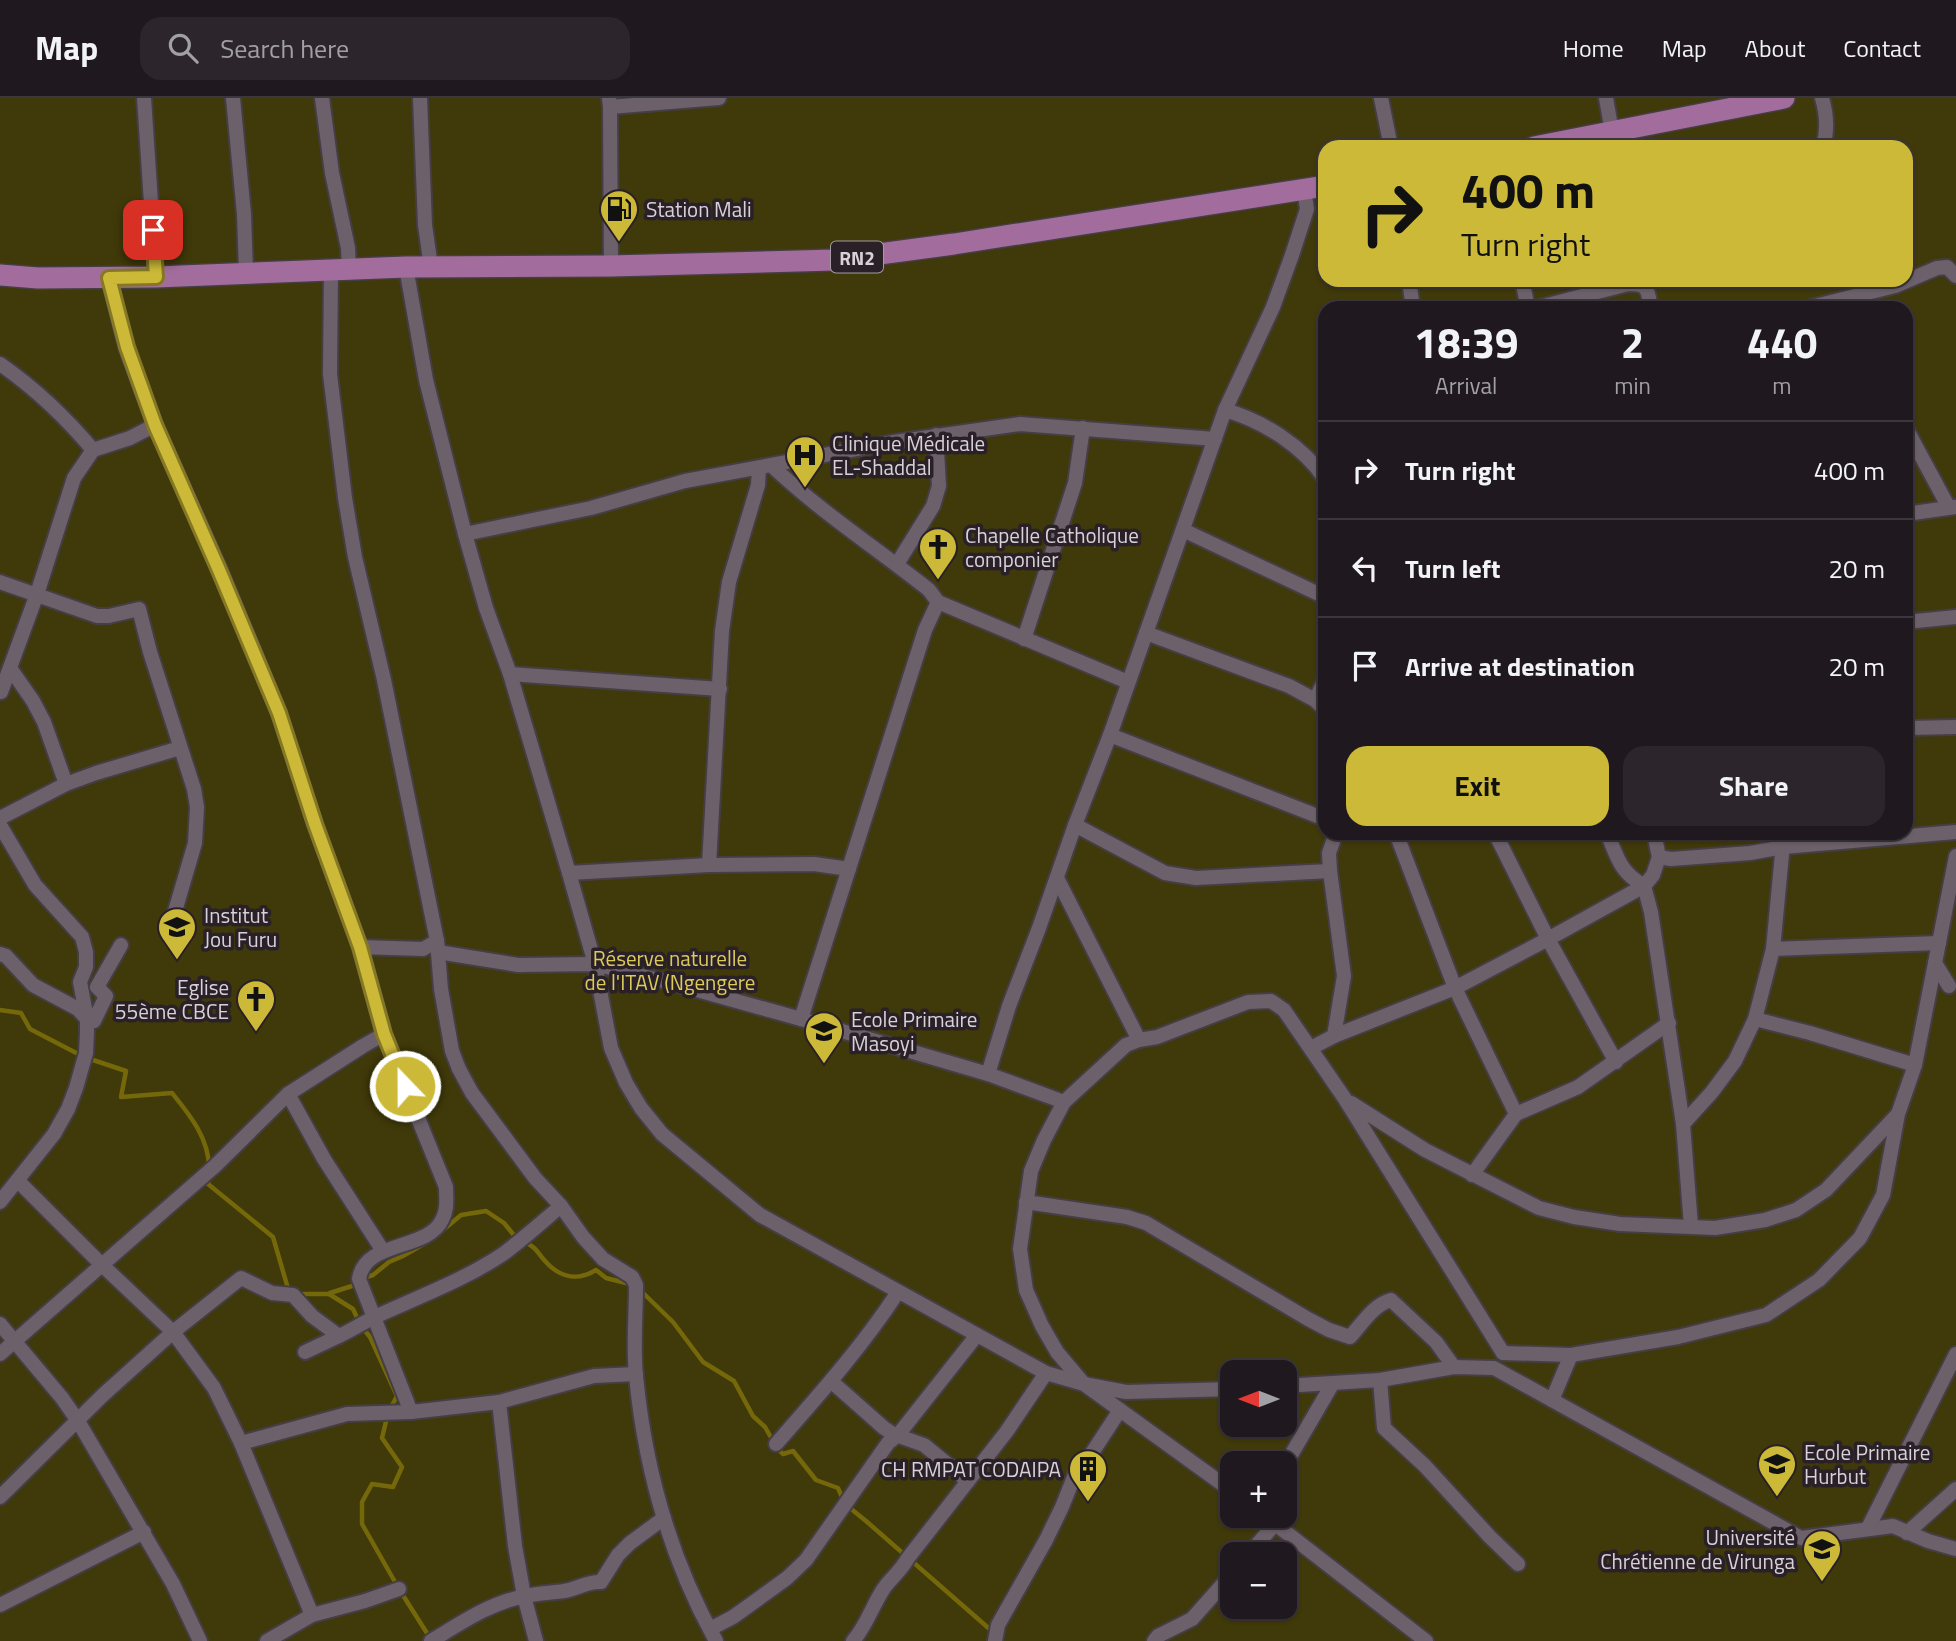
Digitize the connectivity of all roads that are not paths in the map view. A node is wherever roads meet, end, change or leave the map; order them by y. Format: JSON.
{"nodes":[{"id":1,"x":144,"y":98,"type":"edge"},
{"id":2,"x":233,"y":98,"type":"edge"},
{"id":3,"x":322,"y":98,"type":"edge"},
{"id":4,"x":420,"y":98,"type":"edge"},
{"id":5,"x":714,"y":98,"type":"edge"},
{"id":6,"x":1381,"y":98,"type":"edge"},
{"id":7,"x":1606,"y":98,"type":"edge"},
{"id":8,"x":1784,"y":98,"type":"edge"},
{"id":9,"x":1822,"y":98,"type":"edge"},
{"id":10,"x":610,"y":102,"type":"edge"},
{"id":11,"x":1612,"y":132,"type":"junction"},
{"id":12,"x":1390,"y":140,"type":"edge"},
{"id":13,"x":1570,"y":140,"type":"edge"},
{"id":14,"x":1825,"y":140,"type":"edge"},
{"id":15,"x":1315,"y":188,"type":"edge"},
{"id":16,"x":611,"y":266,"type":"junction"},
{"id":17,"x":406,"y":267,"type":"junction"},
{"id":18,"x":431,"y":267,"type":"junction"},
{"id":19,"x":340,"y":269,"type":"junction"},
{"id":20,"x":246,"y":272,"type":"junction"},
{"id":21,"x":0,"y":275,"type":"edge"},
{"id":22,"x":1956,"y":276,"type":"edge"},
{"id":23,"x":156,"y":277,"type":"junction"},
{"id":24,"x":109,"y":278,"type":"junction"},
{"id":25,"x":1913,"y":278,"type":"edge"},
{"id":26,"x":1616,"y":287,"type":"edge"},
{"id":27,"x":1893,"y":287,"type":"edge"},
{"id":28,"x":1563,"y":301,"type":"edge"},
{"id":29,"x":1858,"y":301,"type":"edge"},
{"id":30,"x":0,"y":365,"type":"edge"},
{"id":31,"x":1225,"y":410,"type":"junction"},
{"id":32,"x":155,"y":425,"type":"junction"},
{"id":33,"x":1083,"y":428,"type":"junction"},
{"id":34,"x":936,"y":435,"type":"junction"},
{"id":35,"x":1215,"y":439,"type":"junction"},
{"id":36,"x":1913,"y":440,"type":"edge"},
{"id":37,"x":93,"y":450,"type":"junction"},
{"id":38,"x":765,"y":467,"type":"junction"},
{"id":39,"x":1318,"y":469,"type":"edge"},
{"id":40,"x":1952,"y":506,"type":"edge"},
{"id":41,"x":1913,"y":513,"type":"edge"},
{"id":42,"x":1183,"y":530,"type":"junction"},
{"id":43,"x":465,"y":534,"type":"junction"},
{"id":44,"x":897,"y":565,"type":"junction"},
{"id":45,"x":0,"y":582,"type":"edge"},
{"id":46,"x":37,"y":594,"type":"junction"},
{"id":47,"x":1318,"y":594,"type":"edge"},
{"id":48,"x":938,"y":601,"type":"junction"},
{"id":49,"x":1956,"y":617,"type":"edge"},
{"id":50,"x":1913,"y":621,"type":"edge"},
{"id":51,"x":1146,"y":633,"type":"junction"},
{"id":52,"x":1024,"y":639,"type":"junction"},
{"id":53,"x":10,"y":668,"type":"junction"},
{"id":54,"x":510,"y":674,"type":"junction"},
{"id":55,"x":1128,"y":682,"type":"junction"},
{"id":56,"x":720,"y":689,"type":"junction"},
{"id":57,"x":1,"y":692,"type":"edge"},
{"id":58,"x":1318,"y":704,"type":"edge"},
{"id":59,"x":1956,"y":726,"type":"edge"},
{"id":60,"x":1913,"y":728,"type":"edge"},
{"id":61,"x":1110,"y":735,"type":"junction"},
{"id":62,"x":180,"y":748,"type":"junction"},
{"id":63,"x":66,"y":784,"type":"junction"},
{"id":64,"x":1318,"y":816,"type":"edge"},
{"id":65,"x":0,"y":818,"type":"edge"},
{"id":66,"x":0,"y":825,"type":"edge"},
{"id":67,"x":1075,"y":825,"type":"junction"},
{"id":68,"x":1956,"y":832,"type":"edge"},
{"id":69,"x":1913,"y":834,"type":"edge"},
{"id":70,"x":1334,"y":840,"type":"edge"},
{"id":71,"x":1399,"y":840,"type":"edge"},
{"id":72,"x":1498,"y":840,"type":"edge"},
{"id":73,"x":1610,"y":840,"type":"edge"},
{"id":74,"x":1655,"y":840,"type":"edge"},
{"id":75,"x":1784,"y":840,"type":"edge"},
{"id":76,"x":1956,"y":856,"type":"edge"},
{"id":77,"x":1659,"y":857,"type":"junction"},
{"id":78,"x":709,"y":865,"type":"junction"},
{"id":79,"x":849,"y":869,"type":"junction"},
{"id":80,"x":1330,"y":871,"type":"junction"},
{"id":81,"x":569,"y":873,"type":"junction"},
{"id":82,"x":1057,"y":878,"type":"junction"},
{"id":83,"x":1644,"y":886,"type":"junction"},
{"id":84,"x":173,"y":918,"type":"dead end"},
{"id":85,"x":1548,"y":939,"type":"junction"},
{"id":86,"x":437,"y":941,"type":"junction"},
{"id":87,"x":1939,"y":943,"type":"junction"},
{"id":88,"x":121,"y":945,"type":"dead end"},
{"id":89,"x":360,"y":947,"type":"junction"},
{"id":90,"x":1773,"y":948,"type":"junction"},
{"id":91,"x":0,"y":954,"type":"edge"},
{"id":92,"x":1935,"y":963,"type":"junction"},
{"id":93,"x":595,"y":964,"type":"junction"},
{"id":94,"x":1949,"y":986,"type":"dead end"},
{"id":95,"x":1455,"y":988,"type":"junction"},
{"id":96,"x":1755,"y":1018,"type":"junction"},
{"id":97,"x":801,"y":1019,"type":"junction"},
{"id":98,"x":87,"y":1020,"type":"junction"},
{"id":99,"x":1669,"y":1023,"type":"junction"},
{"id":100,"x":384,"y":1034,"type":"junction"},
{"id":101,"x":1334,"y":1036,"type":"junction"},
{"id":102,"x":1139,"y":1040,"type":"junction"},
{"id":103,"x":1311,"y":1048,"type":"junction"},
{"id":104,"x":1616,"y":1062,"type":"junction"},
{"id":105,"x":1915,"y":1065,"type":"junction"},
{"id":106,"x":988,"y":1074,"type":"junction"},
{"id":107,"x":288,"y":1094,"type":"junction"},
{"id":108,"x":1345,"y":1099,"type":"junction"},
{"id":109,"x":1064,"y":1102,"type":"junction"},
{"id":110,"x":1516,"y":1114,"type":"junction"},
{"id":111,"x":1898,"y":1114,"type":"junction"},
{"id":112,"x":1683,"y":1124,"type":"junction"},
{"id":113,"x":1472,"y":1175,"type":"junction"},
{"id":114,"x":18,"y":1181,"type":"junction"},
{"id":115,"x":0,"y":1202,"type":"edge"},
{"id":116,"x":1026,"y":1202,"type":"junction"},
{"id":117,"x":561,"y":1206,"type":"junction"},
{"id":118,"x":1691,"y":1226,"type":"junction"},
{"id":119,"x":383,"y":1251,"type":"junction"},
{"id":120,"x":101,"y":1264,"type":"junction"},
{"id":121,"x":898,"y":1293,"type":"junction"},
{"id":122,"x":374,"y":1318,"type":"junction"},
{"id":123,"x":0,"y":1324,"type":"edge"},
{"id":124,"x":173,"y":1332,"type":"junction"},
{"id":125,"x":976,"y":1335,"type":"junction"},
{"id":126,"x":339,"y":1336,"type":"junction"},
{"id":127,"x":15,"y":1341,"type":"junction"},
{"id":128,"x":305,"y":1352,"type":"dead end"},
{"id":129,"x":1503,"y":1353,"type":"junction"},
{"id":130,"x":0,"y":1354,"type":"edge"},
{"id":131,"x":1956,"y":1354,"type":"edge"},
{"id":132,"x":1570,"y":1355,"type":"junction"},
{"id":133,"x":1454,"y":1367,"type":"junction"},
{"id":134,"x":1494,"y":1368,"type":"junction"},
{"id":135,"x":1046,"y":1373,"type":"junction"},
{"id":136,"x":636,"y":1374,"type":"junction"},
{"id":137,"x":1380,"y":1380,"type":"junction"},
{"id":138,"x":832,"y":1381,"type":"junction"},
{"id":139,"x":1334,"y":1383,"type":"junction"},
{"id":140,"x":1084,"y":1384,"type":"junction"},
{"id":141,"x":1297,"y":1385,"type":"edge"},
{"id":142,"x":1220,"y":1388,"type":"edge"},
{"id":143,"x":1552,"y":1400,"type":"junction"},
{"id":144,"x":499,"y":1402,"type":"junction"},
{"id":145,"x":1120,"y":1410,"type":"junction"},
{"id":146,"x":411,"y":1412,"type":"junction"},
{"id":147,"x":78,"y":1421,"type":"junction"},
{"id":148,"x":898,"y":1435,"type":"junction"},
{"id":149,"x":241,"y":1443,"type":"junction"},
{"id":150,"x":776,"y":1444,"type":"dead end"},
{"id":151,"x":1294,"y":1451,"type":"edge"},
{"id":152,"x":968,"y":1481,"type":"junction"},
{"id":153,"x":1220,"y":1482,"type":"edge"},
{"id":154,"x":1956,"y":1489,"type":"edge"},
{"id":155,"x":0,"y":1497,"type":"edge"},
{"id":156,"x":664,"y":1518,"type":"junction"},
{"id":157,"x":1285,"y":1528,"type":"edge"},
{"id":158,"x":1868,"y":1528,"type":"junction"},
{"id":159,"x":144,"y":1532,"type":"junction"},
{"id":160,"x":1907,"y":1533,"type":"junction"},
{"id":161,"x":1956,"y":1549,"type":"edge"},
{"id":162,"x":1518,"y":1564,"type":"dead end"},
{"id":163,"x":1220,"y":1588,"type":"edge"},
{"id":164,"x":399,"y":1589,"type":"dead end"},
{"id":165,"x":524,"y":1596,"type":"junction"},
{"id":166,"x":0,"y":1605,"type":"edge"},
{"id":167,"x":312,"y":1615,"type":"junction"},
{"id":168,"x":713,"y":1635,"type":"edge"},
{"id":169,"x":200,"y":1641,"type":"edge"},
{"id":170,"x":267,"y":1641,"type":"edge"},
{"id":171,"x":431,"y":1641,"type":"edge"},
{"id":172,"x":536,"y":1641,"type":"edge"},
{"id":173,"x":853,"y":1641,"type":"edge"},
{"id":174,"x":995,"y":1641,"type":"edge"},
{"id":175,"x":1154,"y":1641,"type":"edge"},
{"id":176,"x":1426,"y":1641,"type":"edge"}],
"edges":[{"from":1,"to":23,"type":"street"},
{"from":2,"to":20,"type":"street"},
{"from":3,"to":19,"type":"street"},
{"from":4,"to":18,"type":"street"},
{"from":5,"to":10,"type":"street"},
{"from":6,"to":12,"type":"street"},
{"from":7,"to":11,"type":"street"},
{"from":8,"to":11,"type":"highway"},
{"from":9,"to":14,"type":"street"},
{"from":10,"to":16,"type":"street"},
{"from":11,"to":13,"type":"highway"},
{"from":15,"to":16,"type":"highway","number":"RN2"},
{"from":15,"to":31,"type":"street"},
{"from":16,"to":18,"type":"highway","number":"RN2"},
{"from":17,"to":18,"type":"highway","number":"RN2"},
{"from":17,"to":19,"type":"highway","number":"RN2"},
{"from":17,"to":43,"type":"street"},
{"from":19,"to":20,"type":"highway","number":"RN2"},
{"from":19,"to":86,"type":"street"},
{"from":20,"to":23,"type":"highway","number":"RN2"},
{"from":21,"to":24,"type":"highway","number":"RN2"},
{"from":22,"to":25,"type":"street"},
{"from":23,"to":24,"type":"highway","number":"RN2"},
{"from":24,"to":32,"type":"street"},
{"from":26,"to":28,"type":"street"},
{"from":27,"to":29,"type":"street"},
{"from":30,"to":37,"type":"street"},
{"from":31,"to":35,"type":"street"},
{"from":31,"to":39,"type":"street"},
{"from":32,"to":37,"type":"street"},
{"from":32,"to":89,"type":"street"},
{"from":33,"to":34,"type":"street"},
{"from":33,"to":35,"type":"street"},
{"from":33,"to":52,"type":"street"},
{"from":34,"to":38,"type":"street"},
{"from":34,"to":44,"type":"street"},
{"from":35,"to":42,"type":"street"},
{"from":36,"to":40,"type":"street"},
{"from":37,"to":46,"type":"street"},
{"from":38,"to":43,"type":"street"},
{"from":38,"to":44,"type":"street"},
{"from":38,"to":56,"type":"street"},
{"from":40,"to":41,"type":"street"},
{"from":42,"to":47,"type":"street"},
{"from":42,"to":51,"type":"street"},
{"from":43,"to":54,"type":"street"},
{"from":44,"to":48,"type":"street"},
{"from":45,"to":46,"type":"street"},
{"from":46,"to":53,"type":"street"},
{"from":46,"to":62,"type":"street"},
{"from":48,"to":52,"type":"street"},
{"from":48,"to":79,"type":"street"},
{"from":49,"to":50,"type":"street"},
{"from":51,"to":55,"type":"street"},
{"from":51,"to":58,"type":"street"},
{"from":52,"to":55,"type":"street"},
{"from":53,"to":57,"type":"street"},
{"from":53,"to":63,"type":"street"},
{"from":54,"to":56,"type":"street"},
{"from":54,"to":81,"type":"street"},
{"from":55,"to":61,"type":"street"},
{"from":56,"to":78,"type":"street"},
{"from":59,"to":60,"type":"street"},
{"from":61,"to":64,"type":"street"},
{"from":61,"to":67,"type":"street"},
{"from":62,"to":63,"type":"street"},
{"from":62,"to":84,"type":"street"},
{"from":63,"to":65,"type":"street"},
{"from":66,"to":98,"type":"street"},
{"from":67,"to":80,"type":"street"},
{"from":67,"to":82,"type":"street"},
{"from":68,"to":69,"type":"street"},
{"from":70,"to":80,"type":"street"},
{"from":71,"to":95,"type":"street"},
{"from":72,"to":85,"type":"street"},
{"from":73,"to":83,"type":"street"},
{"from":74,"to":77,"type":"street"},
{"from":75,"to":77,"type":"street"},
{"from":75,"to":90,"type":"street"},
{"from":76,"to":87,"type":"street"},
{"from":77,"to":83,"type":"street"},
{"from":78,"to":79,"type":"street"},
{"from":78,"to":81,"type":"street"},
{"from":79,"to":97,"type":"street"},
{"from":80,"to":101,"type":"street"},
{"from":81,"to":93,"type":"street"},
{"from":82,"to":102,"type":"street"},
{"from":82,"to":106,"type":"street"},
{"from":83,"to":85,"type":"street"},
{"from":83,"to":99,"type":"street"},
{"from":85,"to":95,"type":"street"},
{"from":85,"to":104,"type":"street"},
{"from":86,"to":89,"type":"street"},
{"from":86,"to":93,"type":"street"},
{"from":86,"to":117,"type":"street"},
{"from":87,"to":90,"type":"street"},
{"from":87,"to":92,"type":"street"},
{"from":88,"to":98,"type":"street"},
{"from":89,"to":100,"type":"street"},
{"from":90,"to":96,"type":"street"},
{"from":91,"to":98,"type":"street"},
{"from":92,"to":94,"type":"street"},
{"from":92,"to":105,"type":"street"},
{"from":93,"to":97,"type":"street"},
{"from":93,"to":121,"type":"street"},
{"from":95,"to":101,"type":"street"},
{"from":95,"to":110,"type":"street"},
{"from":96,"to":105,"type":"street"},
{"from":96,"to":112,"type":"street"},
{"from":97,"to":106,"type":"street"},
{"from":98,"to":114,"type":"street"},
{"from":99,"to":104,"type":"street"},
{"from":99,"to":112,"type":"street"},
{"from":100,"to":107,"type":"street"},
{"from":100,"to":119,"type":"street"},
{"from":101,"to":103,"type":"street"},
{"from":102,"to":103,"type":"street"},
{"from":102,"to":109,"type":"street"},
{"from":103,"to":108,"type":"street"},
{"from":104,"to":110,"type":"street"},
{"from":105,"to":111,"type":"street"},
{"from":106,"to":109,"type":"street"},
{"from":107,"to":119,"type":"street"},
{"from":107,"to":120,"type":"street"},
{"from":108,"to":113,"type":"street"},
{"from":108,"to":129,"type":"street"},
{"from":109,"to":116,"type":"street"},
{"from":110,"to":113,"type":"street"},
{"from":111,"to":118,"type":"street"},
{"from":111,"to":132,"type":"street"},
{"from":112,"to":118,"type":"street"},
{"from":113,"to":118,"type":"street"},
{"from":114,"to":115,"type":"street"},
{"from":114,"to":120,"type":"street"},
{"from":116,"to":133,"type":"street"},
{"from":116,"to":140,"type":"street"},
{"from":117,"to":122,"type":"street"},
{"from":117,"to":136,"type":"street"},
{"from":119,"to":122,"type":"street"},
{"from":120,"to":124,"type":"street"},
{"from":120,"to":127,"type":"street"},
{"from":121,"to":125,"type":"street"},
{"from":121,"to":138,"type":"street"},
{"from":122,"to":126,"type":"street"},
{"from":122,"to":146,"type":"street"},
{"from":123,"to":127,"type":"street"},
{"from":124,"to":126,"type":"street"},
{"from":124,"to":147,"type":"street"},
{"from":124,"to":149,"type":"street"},
{"from":125,"to":135,"type":"street"},
{"from":125,"to":148,"type":"street"},
{"from":126,"to":128,"type":"street"},
{"from":127,"to":130,"type":"street"},
{"from":127,"to":147,"type":"street"},
{"from":129,"to":132,"type":"street"},
{"from":129,"to":134,"type":"street"},
{"from":131,"to":158,"type":"street"},
{"from":132,"to":143,"type":"street"},
{"from":133,"to":134,"type":"street"},
{"from":133,"to":137,"type":"street"},
{"from":134,"to":143,"type":"street"},
{"from":135,"to":140,"type":"street"},
{"from":135,"to":152,"type":"street"},
{"from":136,"to":144,"type":"street"},
{"from":136,"to":156,"type":"street"},
{"from":137,"to":139,"type":"street"},
{"from":137,"to":162,"type":"street"},
{"from":138,"to":148,"type":"street"},
{"from":138,"to":150,"type":"street"},
{"from":139,"to":141,"type":"street"},
{"from":139,"to":151,"type":"street"},
{"from":140,"to":142,"type":"street"},
{"from":140,"to":145,"type":"street"},
{"from":143,"to":158,"type":"street"},
{"from":144,"to":146,"type":"street"},
{"from":144,"to":165,"type":"street"},
{"from":145,"to":153,"type":"street"},
{"from":145,"to":174,"type":"street"},
{"from":146,"to":149,"type":"street"},
{"from":147,"to":155,"type":"street"},
{"from":147,"to":159,"type":"street"},
{"from":148,"to":152,"type":"street"},
{"from":148,"to":168,"type":"street"},
{"from":149,"to":167,"type":"street"},
{"from":152,"to":173,"type":"street"},
{"from":154,"to":160,"type":"street"},
{"from":156,"to":165,"type":"street"},
{"from":156,"to":168,"type":"street"},
{"from":157,"to":176,"type":"street"},
{"from":158,"to":160,"type":"street"},
{"from":159,"to":166,"type":"street"},
{"from":159,"to":169,"type":"street"},
{"from":160,"to":161,"type":"street"},
{"from":163,"to":175,"type":"street"},
{"from":164,"to":167,"type":"street"},
{"from":165,"to":171,"type":"street"},
{"from":165,"to":172,"type":"street"},
{"from":167,"to":170,"type":"street"}]}
